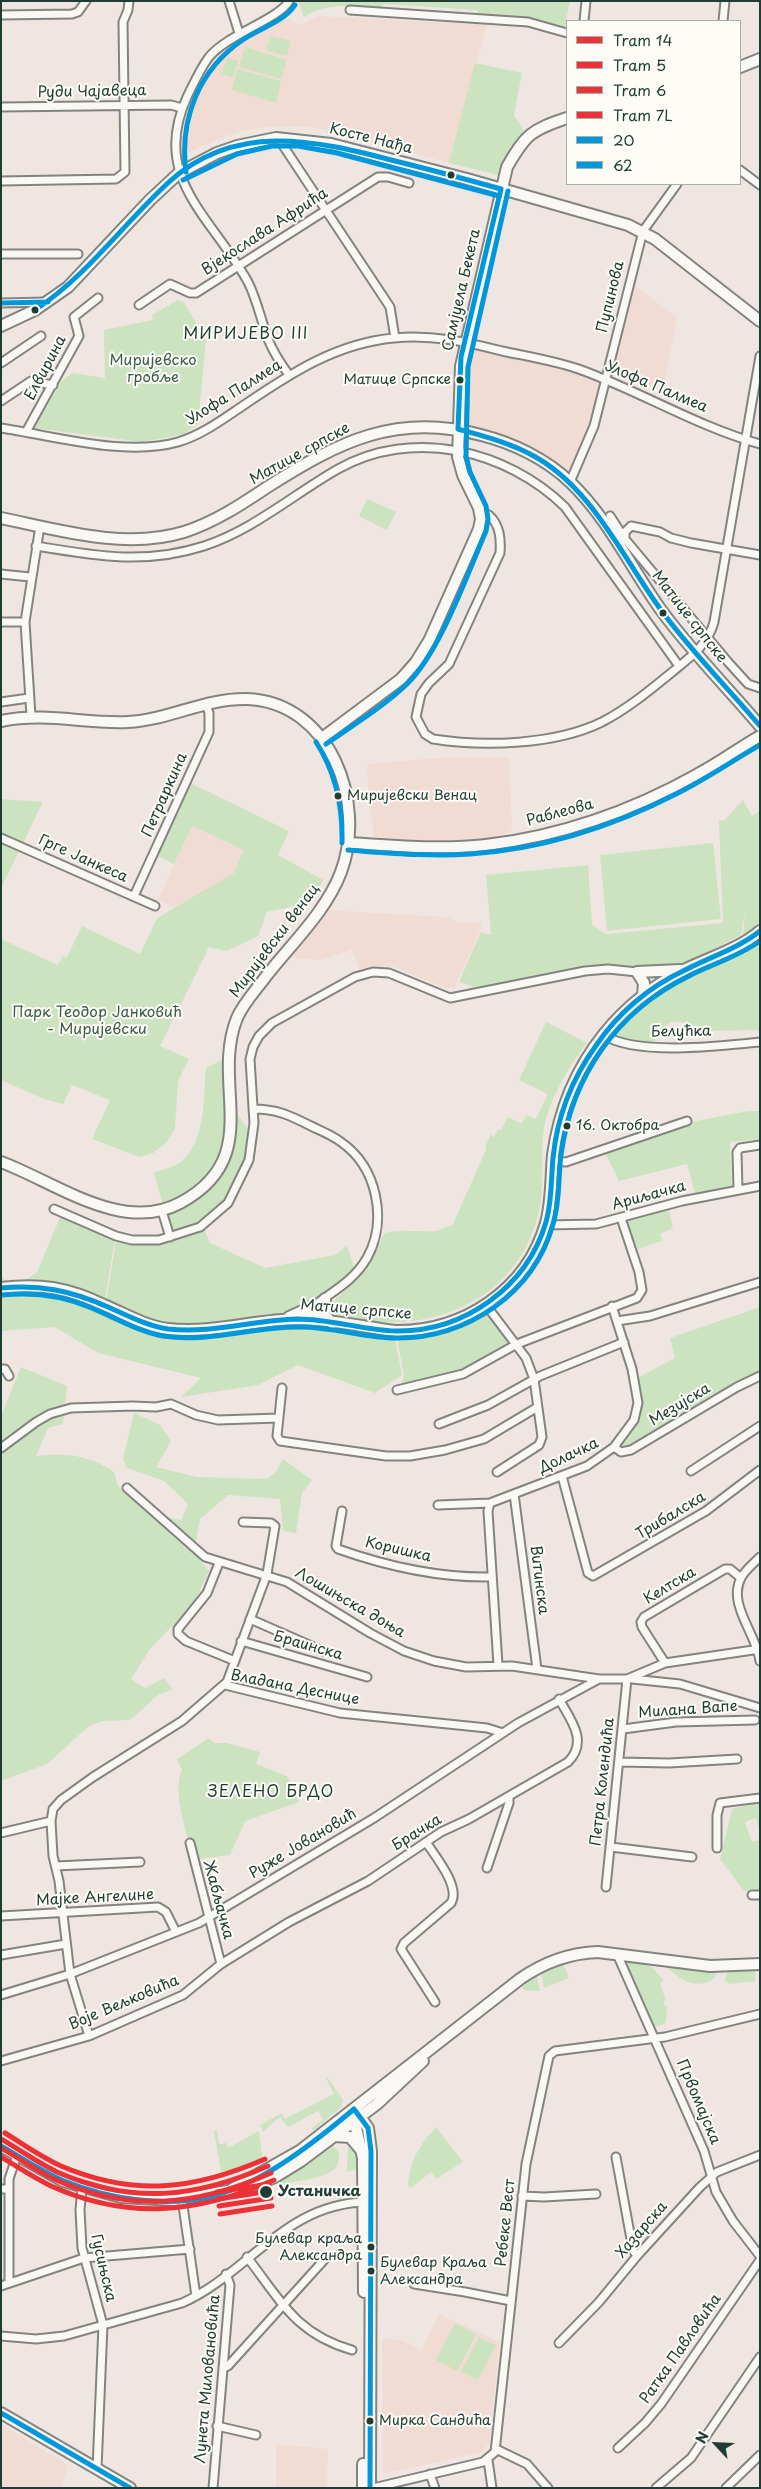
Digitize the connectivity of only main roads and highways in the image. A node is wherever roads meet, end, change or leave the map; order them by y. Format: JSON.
{"nodes":[{"id":1,"x":760,"y":59,"type":"edge"},
{"id":2,"x":741,"y":67,"type":"edge"},
{"id":3,"x":566,"y":118,"type":"edge"},
{"id":4,"x":501,"y":189,"type":"junction"},
{"id":5,"x":760,"y":321,"type":"edge"},
{"id":6,"x":1,"y":326,"type":"edge"},
{"id":7,"x":458,"y":429,"type":"junction"},
{"id":8,"x":1,"y":518,"type":"edge"},
{"id":9,"x":1,"y":721,"type":"edge"},
{"id":10,"x":760,"y":726,"type":"edge"},
{"id":11,"x":760,"y":736,"type":"edge"},
{"id":12,"x":322,"y":738,"type":"junction"},
{"id":13,"x":349,"y":843,"type":"junction"},
{"id":14,"x":760,"y":931,"type":"edge"},
{"id":15,"x":686,"y":969,"type":"junction"},
{"id":16,"x":642,"y":973,"type":"junction"},
{"id":17,"x":657,"y":985,"type":"junction"},
{"id":18,"x":643,"y":996,"type":"junction"},
{"id":19,"x":1,"y":1162,"type":"edge"},
{"id":20,"x":1,"y":1288,"type":"edge"},
{"id":21,"x":325,"y":1300,"type":"road end"},
{"id":22,"x":313,"y":1306,"type":"road end"},
{"id":23,"x":282,"y":1320,"type":"junction"},
{"id":24,"x":332,"y":1323,"type":"junction"},
{"id":25,"x":760,"y":1964,"type":"edge"},
{"id":26,"x":449,"y":2036,"type":"junction"},
{"id":27,"x":377,"y":2104,"type":"junction"},
{"id":28,"x":355,"y":2114,"type":"junction"},
{"id":29,"x":368,"y":2128,"type":"junction"},
{"id":30,"x":334,"y":2137,"type":"junction"},
{"id":31,"x":1,"y":2146,"type":"edge"},
{"id":32,"x":362,"y":2152,"type":"junction"},
{"id":33,"x":232,"y":2189,"type":"junction"},
{"id":34,"x":367,"y":2202,"type":"junction"},
{"id":35,"x":1,"y":2413,"type":"edge"},
{"id":36,"x":130,"y":2488,"type":"edge"},
{"id":37,"x":363,"y":2488,"type":"edge"},
{"id":38,"x":371,"y":2488,"type":"edge"}],
"edges":[{"from":1,"to":2,"type":"main road"},
{"from":3,"to":4,"type":"main road","name":"Самјуела Бекета"},
{"from":4,"to":5,"type":"main road","name":"Косте Нађа"},
{"from":4,"to":6,"type":"main road","name":"Косте Нађа"},
{"from":4,"to":7,"type":"main road","name":"Самјуела Бекета"},
{"from":7,"to":8,"type":"main road","name":"Матице српске"},
{"from":7,"to":10,"type":"main road","name":"Матице српске"},
{"from":7,"to":12,"type":"main road","name":"Самјуела Бекета"},
{"from":9,"to":12,"type":"main road","name":"Миријевски венац"},
{"from":11,"to":13,"type":"main road","name":"Раблеова"},
{"from":12,"to":13,"type":"main road","name":"Миријевски венац"},
{"from":13,"to":19,"type":"main road","name":"Миријевски венац"},
{"from":14,"to":15,"type":"main road","name":"Матице српске"},
{"from":15,"to":16,"type":"main road"},
{"from":15,"to":17,"type":"main road","name":"Матице српске"},
{"from":16,"to":17,"type":"main road"},
{"from":16,"to":18,"type":"main road"},
{"from":17,"to":18,"type":"main road","name":"Матице српске"},
{"from":18,"to":24,"type":"main road","name":"Матице српске"},
{"from":20,"to":23,"type":"main road","name":"Матице српске"},
{"from":21,"to":24,"type":"main road"},
{"from":22,"to":23,"type":"main road"},
{"from":23,"to":24,"type":"main road","name":"Матице српске"},
{"from":25,"to":26,"type":"main road"},
{"from":26,"to":27,"type":"main road"},
{"from":26,"to":28,"type":"main road"},
{"from":27,"to":28,"type":"main road"},
{"from":27,"to":29,"type":"main road"},
{"from":28,"to":29,"type":"main road"},
{"from":28,"to":30,"type":"main road"},
{"from":28,"to":32,"type":"main road"},
{"from":28,"to":33,"type":"main road"},
{"from":29,"to":34,"type":"main road"},
{"from":30,"to":32,"type":"main road"},
{"from":30,"to":33,"type":"main road"},
{"from":31,"to":33,"type":"main road"},
{"from":32,"to":34,"type":"main road"},
{"from":34,"to":37,"type":"main road"},
{"from":34,"to":38,"type":"main road"},
{"from":35,"to":36,"type":"main road"}]}
